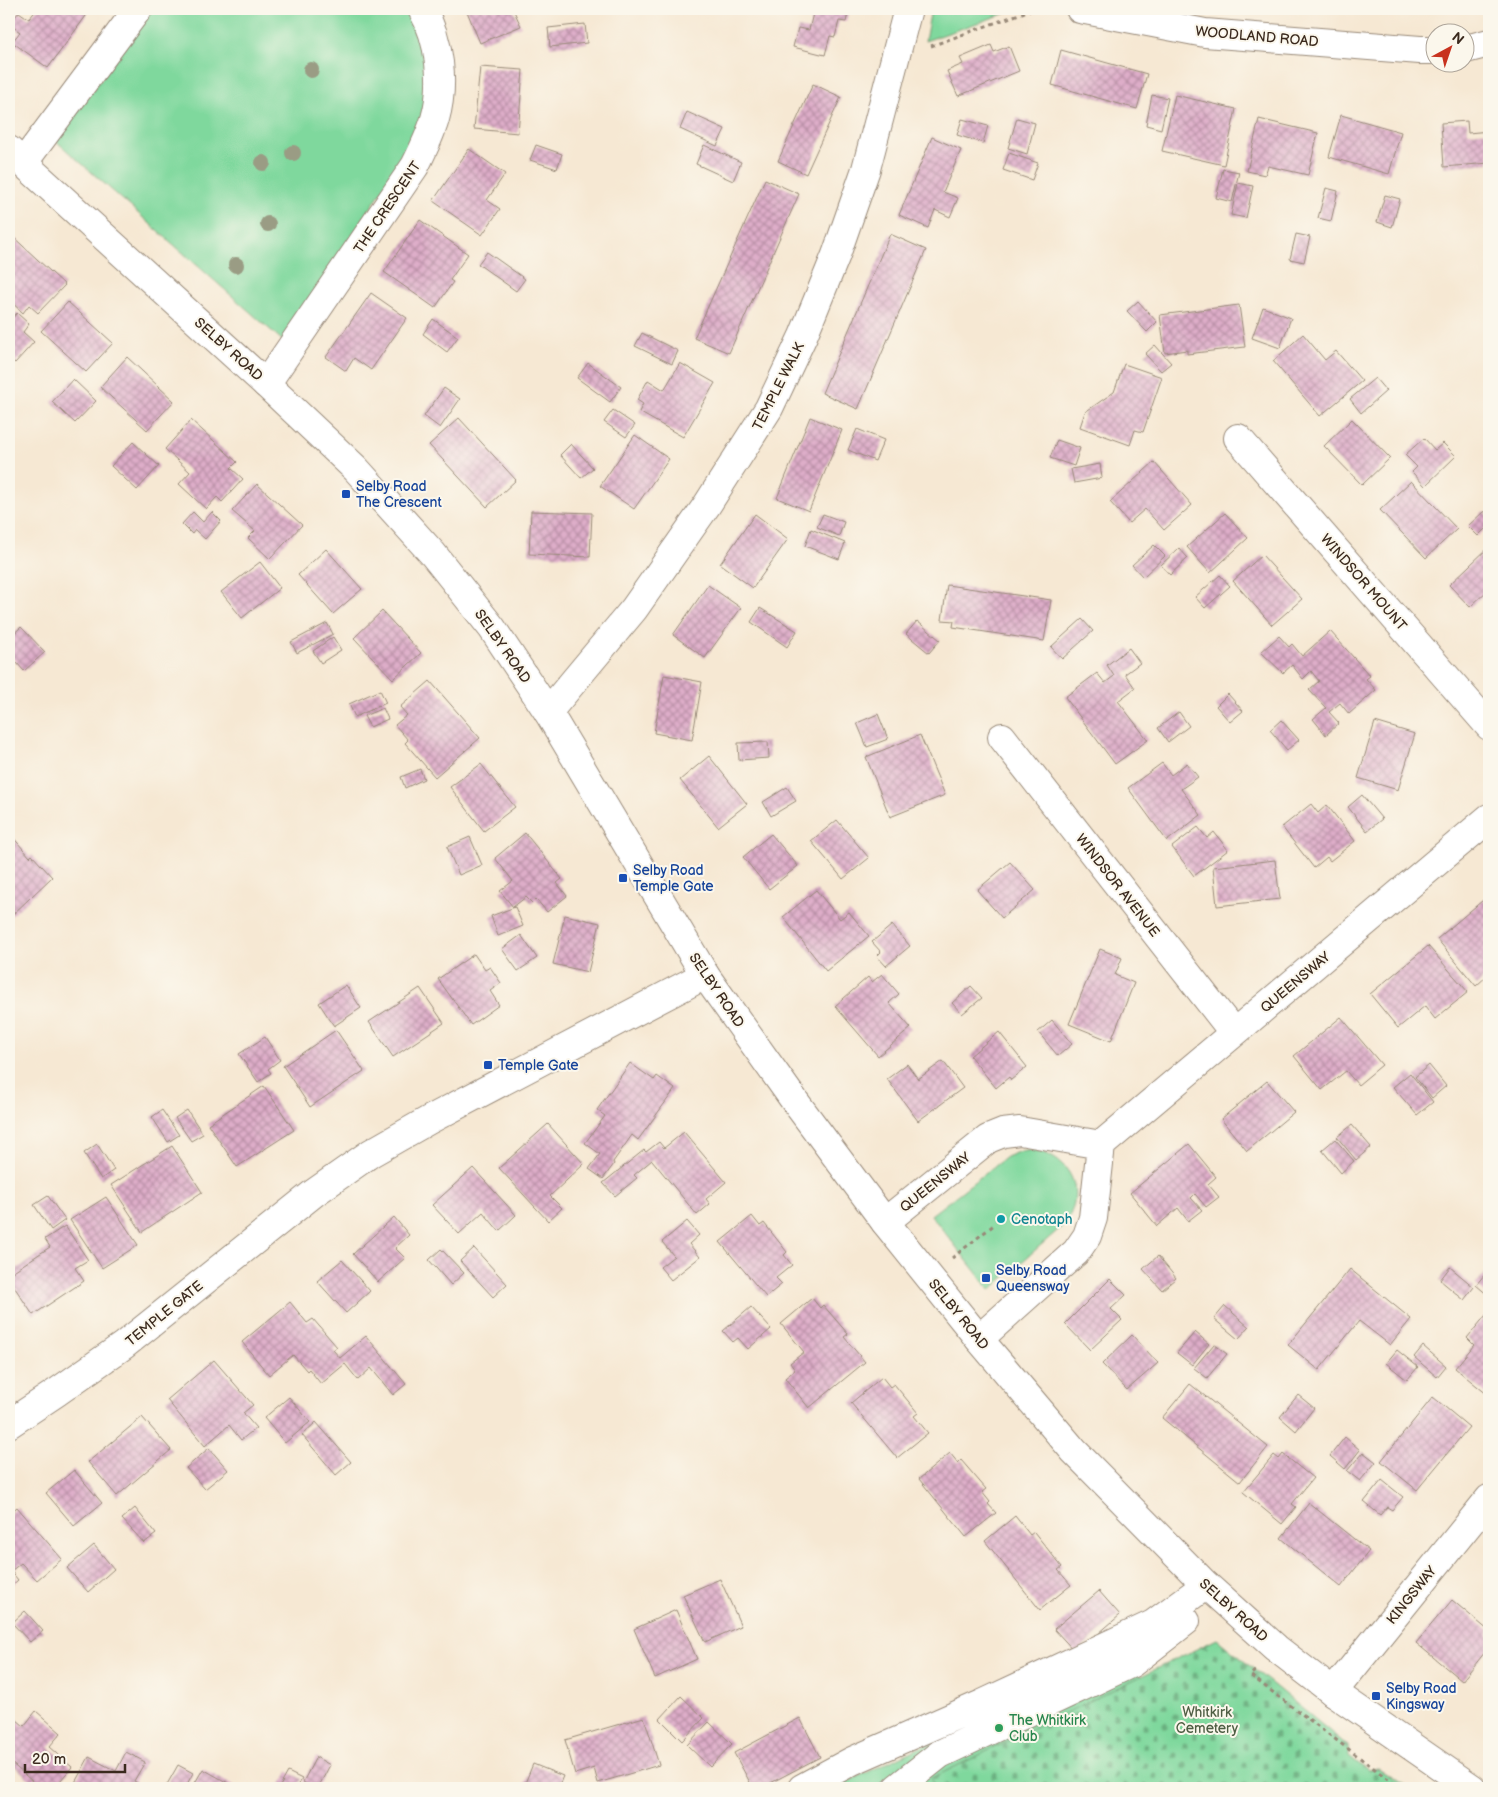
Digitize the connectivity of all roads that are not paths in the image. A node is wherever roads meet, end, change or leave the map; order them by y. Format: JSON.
{"nodes":[{"id":1,"x":138,"y":9,"type":"edge"},
{"id":2,"x":422,"y":9,"type":"edge"},
{"id":3,"x":908,"y":9,"type":"edge"},
{"id":4,"x":1080,"y":9,"type":"edge"},
{"id":5,"x":1489,"y":44,"type":"edge"},
{"id":6,"x":1476,"y":47,"type":"edge"},
{"id":7,"x":1426,"y":50,"type":"edge"},
{"id":8,"x":16,"y":156,"type":"edge"},
{"id":9,"x":266,"y":384,"type":"junction"},
{"id":10,"x":1238,"y":438,"type":"dead end"},
{"id":11,"x":548,"y":712,"type":"junction"},
{"id":12,"x":1489,"y":726,"type":"edge"},
{"id":13,"x":1002,"y":736,"type":"dead end"},
{"id":14,"x":1489,"y":818,"type":"edge"},
{"id":15,"x":705,"y":975,"type":"junction"},
{"id":16,"x":1234,"y":1033,"type":"junction"},
{"id":17,"x":1101,"y":1145,"type":"junction"},
{"id":18,"x":885,"y":1222,"type":"junction"},
{"id":19,"x":979,"y":1339,"type":"junction"},
{"id":20,"x":9,"y":1424,"type":"edge"},
{"id":21,"x":1489,"y":1499,"type":"edge"},
{"id":22,"x":1212,"y":1590,"type":"junction"},
{"id":23,"x":1333,"y":1692,"type":"junction"},
{"id":24,"x":802,"y":1788,"type":"edge"},
{"id":25,"x":898,"y":1788,"type":"edge"},
{"id":26,"x":1472,"y":1788,"type":"edge"}],
"edges":[{"from":1,"to":8,"type":"street"},
{"from":2,"to":9,"type":"street","name":"THE CRESCENT"},
{"from":3,"to":11,"type":"street","name":"TEMPLE WALK"},
{"from":4,"to":7,"type":"street","name":"WOODLAND ROAD"},
{"from":5,"to":6,"type":"street"},
{"from":8,"to":9,"type":"street","name":"SELBY ROAD"},
{"from":9,"to":11,"type":"street","name":"SELBY ROAD"},
{"from":10,"to":12,"type":"street","name":"WINDSOR MOUNT"},
{"from":11,"to":15,"type":"street","name":"SELBY ROAD"},
{"from":13,"to":16,"type":"street","name":"WINDSOR AVENUE"},
{"from":14,"to":16,"type":"street","name":"QUEENSWAY"},
{"from":15,"to":18,"type":"street","name":"SELBY ROAD"},
{"from":15,"to":20,"type":"street","name":"TEMPLE GATE"},
{"from":16,"to":17,"type":"street","name":"QUEENSWAY"},
{"from":17,"to":18,"type":"street","name":"QUEENSWAY"},
{"from":17,"to":19,"type":"street"},
{"from":18,"to":19,"type":"street","name":"SELBY ROAD"},
{"from":19,"to":22,"type":"street","name":"SELBY ROAD"},
{"from":21,"to":23,"type":"street","name":"KINGSWAY"},
{"from":22,"to":23,"type":"street","name":"SELBY ROAD"},
{"from":22,"to":24,"type":"street"},
{"from":22,"to":25,"type":"street"},
{"from":23,"to":26,"type":"street","name":"SELBY ROAD"}]}
